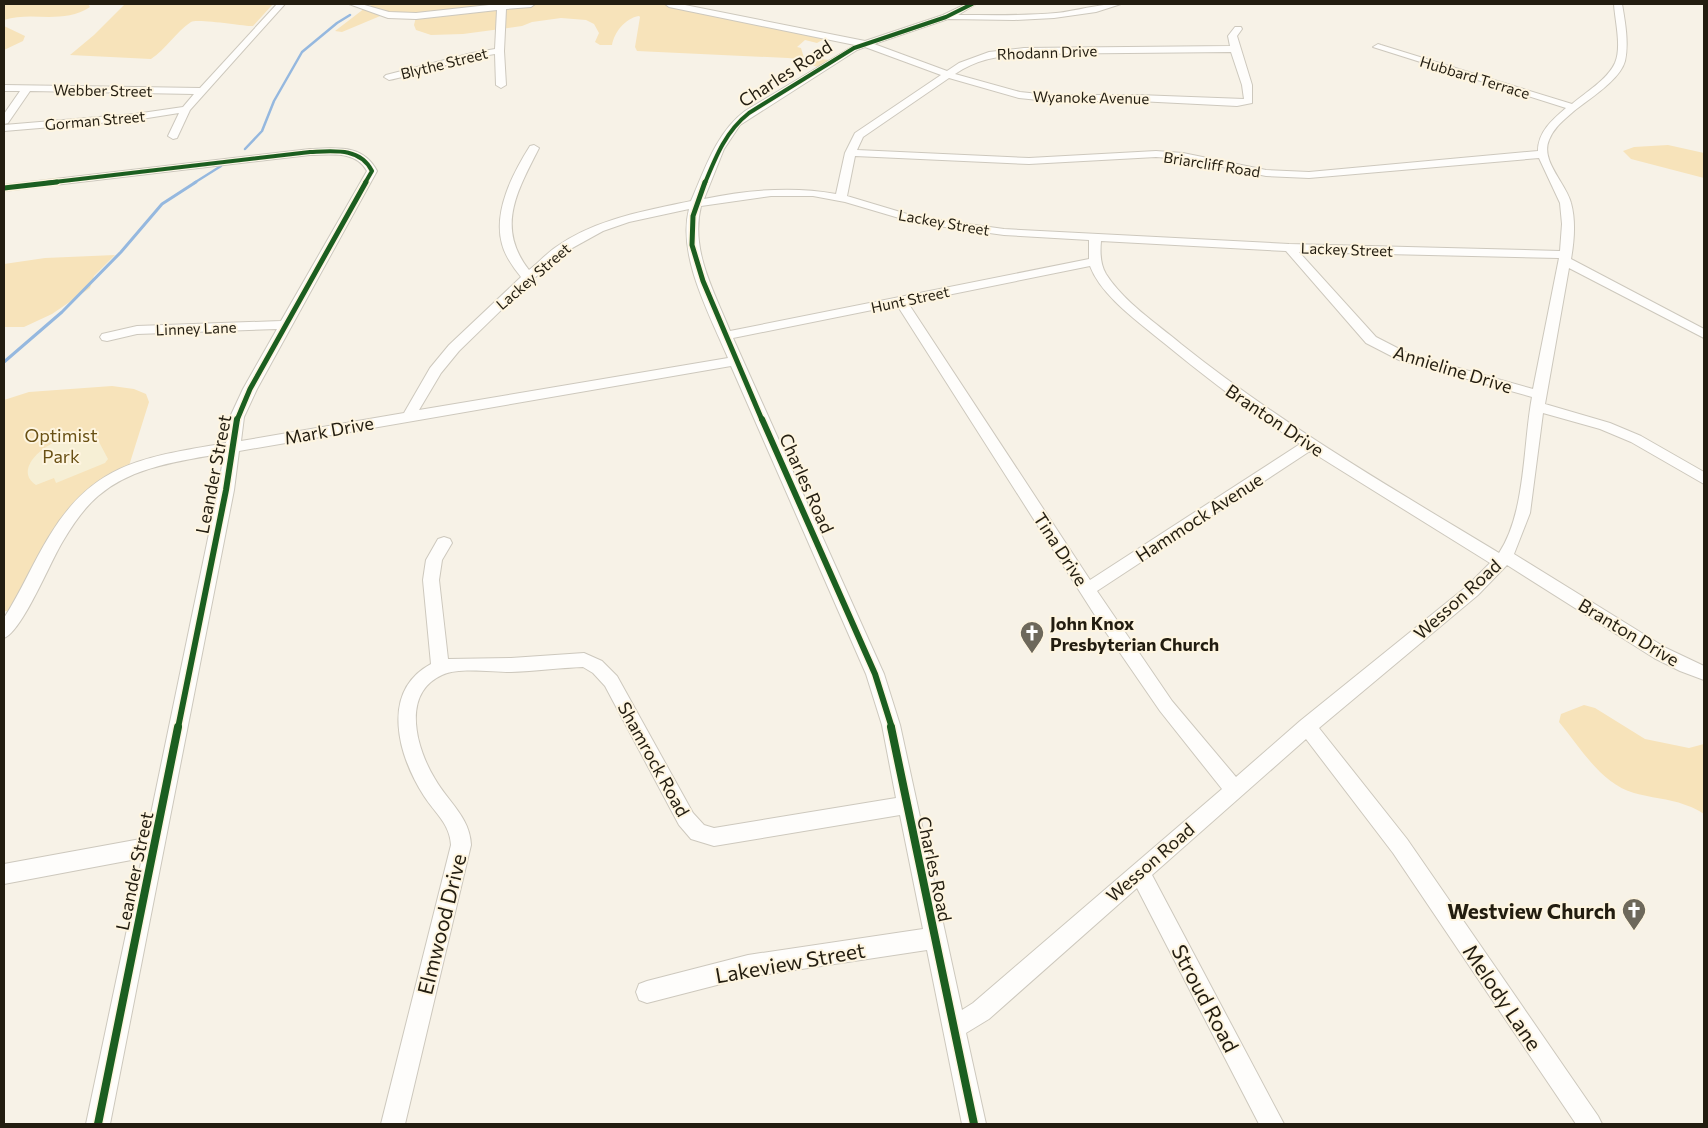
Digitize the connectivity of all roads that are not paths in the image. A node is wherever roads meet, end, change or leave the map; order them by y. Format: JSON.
{"nodes":[{"id":1,"x":281,"y":4,"type":"edge"},
{"id":2,"x":353,"y":4,"type":"edge"},
{"id":3,"x":531,"y":4,"type":"edge"},
{"id":4,"x":669,"y":4,"type":"edge"},
{"id":5,"x":972,"y":4,"type":"edge"},
{"id":6,"x":1117,"y":4,"type":"edge"},
{"id":7,"x":1618,"y":4,"type":"edge"},
{"id":8,"x":502,"y":6,"type":"edge"},
{"id":9,"x":946,"y":17,"type":"junction"},
{"id":10,"x":1238,"y":29,"type":"dead end"},
{"id":11,"x":864,"y":44,"type":"junction"},
{"id":12,"x":1378,"y":47,"type":"dead end"},
{"id":13,"x":1234,"y":49,"type":"junction"},
{"id":14,"x":499,"y":51,"type":"junction"},
{"id":15,"x":946,"y":74,"type":"junction"},
{"id":16,"x":389,"y":76,"type":"dead end"},
{"id":17,"x":501,"y":85,"type":"dead end"},
{"id":18,"x":4,"y":88,"type":"edge"},
{"id":19,"x":27,"y":88,"type":"junction"},
{"id":20,"x":203,"y":91,"type":"junction"},
{"id":21,"x":1572,"y":107,"type":"junction"},
{"id":22,"x":186,"y":109,"type":"junction"},
{"id":23,"x":4,"y":121,"type":"edge"},
{"id":24,"x":4,"y":128,"type":"edge"},
{"id":25,"x":173,"y":136,"type":"dead end"},
{"id":26,"x":534,"y":148,"type":"dead end"},
{"id":27,"x":850,"y":153,"type":"junction"},
{"id":28,"x":1543,"y":154,"type":"junction"},
{"id":29,"x":4,"y":188,"type":"edge"},
{"id":30,"x":841,"y":198,"type":"junction"},
{"id":31,"x":696,"y":204,"type":"junction"},
{"id":32,"x":1095,"y":237,"type":"junction"},
{"id":33,"x":1289,"y":248,"type":"junction"},
{"id":34,"x":1565,"y":258,"type":"junction"},
{"id":35,"x":1095,"y":261,"type":"junction"},
{"id":36,"x":528,"y":277,"type":"junction"},
{"id":37,"x":901,"y":301,"type":"junction"},
{"id":38,"x":286,"y":325,"type":"junction"},
{"id":39,"x":1704,"y":334,"type":"edge"},
{"id":40,"x":726,"y":336,"type":"junction"},
{"id":41,"x":107,"y":337,"type":"dead end"},
{"id":42,"x":736,"y":361,"type":"junction"},
{"id":43,"x":1539,"y":401,"type":"junction"},
{"id":44,"x":409,"y":416,"type":"junction"},
{"id":45,"x":1310,"y":444,"type":"junction"},
{"id":46,"x":231,"y":447,"type":"junction"},
{"id":47,"x":1704,"y":479,"type":"edge"},
{"id":48,"x":444,"y":543,"type":"dead end"},
{"id":49,"x":1503,"y":559,"type":"junction"},
{"id":50,"x":1087,"y":590,"type":"junction"},
{"id":51,"x":11,"y":612,"type":"edge"},
{"id":52,"x":4,"y":632,"type":"edge"},
{"id":53,"x":440,"y":668,"type":"junction"},
{"id":54,"x":1704,"y":673,"type":"edge"},
{"id":55,"x":1306,"y":727,"type":"junction"},
{"id":56,"x":1234,"y":789,"type":"junction"},
{"id":57,"x":906,"y":806,"type":"junction"},
{"id":58,"x":155,"y":846,"type":"junction"},
{"id":59,"x":1139,"y":872,"type":"junction"},
{"id":60,"x":4,"y":874,"type":"edge"},
{"id":61,"x":934,"y":938,"type":"junction"},
{"id":62,"x":647,"y":992,"type":"dead end"},
{"id":63,"x":954,"y":1028,"type":"junction"},
{"id":64,"x":98,"y":1124,"type":"edge"},
{"id":65,"x":393,"y":1124,"type":"edge"},
{"id":66,"x":974,"y":1124,"type":"edge"},
{"id":67,"x":1272,"y":1124,"type":"edge"},
{"id":68,"x":1590,"y":1124,"type":"edge"}],
"edges":[{"from":1,"to":20,"type":"street"},
{"from":2,"to":8,"type":"street"},
{"from":3,"to":8,"type":"street"},
{"from":4,"to":11,"type":"street","name":"Wyanoke Avenue"},
{"from":5,"to":9,"type":"street","name":"Charles Road"},
{"from":6,"to":9,"type":"street"},
{"from":7,"to":21,"type":"street"},
{"from":8,"to":14,"type":"street"},
{"from":9,"to":11,"type":"street","name":"Charles Road"},
{"from":10,"to":13,"type":"street","name":"Wyanoke Avenue"},
{"from":11,"to":15,"type":"street","name":"Wyanoke Avenue"},
{"from":11,"to":31,"type":"street","name":"Charles Road"},
{"from":12,"to":21,"type":"street","name":"Hubbard Terrace"},
{"from":13,"to":15,"type":"street","name":"Rhodann Drive"},
{"from":13,"to":15,"type":"street","name":"Wyanoke Avenue"},
{"from":14,"to":16,"type":"street","name":"Blythe Street"},
{"from":14,"to":17,"type":"street"},
{"from":15,"to":27,"type":"street","name":"Rhodann Drive"},
{"from":18,"to":19,"type":"street","name":"Webber Street"},
{"from":19,"to":20,"type":"street","name":"Webber Street"},
{"from":19,"to":23,"type":"street"},
{"from":20,"to":22,"type":"street"},
{"from":21,"to":28,"type":"street"},
{"from":22,"to":24,"type":"street","name":"Gorman Street"},
{"from":22,"to":25,"type":"street"},
{"from":26,"to":36,"type":"street"},
{"from":27,"to":28,"type":"street","name":"Briarcliff Road"},
{"from":27,"to":30,"type":"street","name":"Rhodann Drive"},
{"from":28,"to":34,"type":"street","name":"Wesson Road"},
{"from":29,"to":38,"type":"street","name":"Leander Street"},
{"from":30,"to":31,"type":"street","name":"Lackey Street"},
{"from":30,"to":32,"type":"street","name":"Lackey Street"},
{"from":31,"to":36,"type":"street","name":"Lackey Street"},
{"from":31,"to":40,"type":"street","name":"Charles Road"},
{"from":32,"to":33,"type":"street","name":"Lackey Street"},
{"from":32,"to":35,"type":"street","name":"Branton Drive"},
{"from":33,"to":34,"type":"street","name":"Lackey Street"},
{"from":33,"to":43,"type":"street","name":"Annieline Drive"},
{"from":34,"to":39,"type":"street","name":"Lackey Street"},
{"from":34,"to":43,"type":"street","name":"Wesson Road"},
{"from":35,"to":37,"type":"street","name":"Hunt Street"},
{"from":35,"to":45,"type":"street","name":"Branton Drive"},
{"from":36,"to":44,"type":"street","name":"Lackey Street"},
{"from":37,"to":40,"type":"street","name":"Hunt Street"},
{"from":37,"to":50,"type":"street","name":"Tina Drive"},
{"from":38,"to":41,"type":"street","name":"Linney Lane"},
{"from":38,"to":46,"type":"street","name":"Leander Street"},
{"from":40,"to":42,"type":"street","name":"Charles Road"},
{"from":42,"to":44,"type":"street","name":"Mark Drive"},
{"from":42,"to":57,"type":"street","name":"Charles Road"},
{"from":43,"to":47,"type":"street","name":"Annieline Drive"},
{"from":43,"to":49,"type":"street","name":"Wesson Road"},
{"from":44,"to":46,"type":"street","name":"Mark Drive"},
{"from":45,"to":49,"type":"street","name":"Branton Drive"},
{"from":45,"to":50,"type":"street","name":"Hammock Avenue"},
{"from":46,"to":51,"type":"street","name":"Mark Drive"},
{"from":46,"to":58,"type":"street","name":"Leander Street"},
{"from":48,"to":53,"type":"street"},
{"from":49,"to":54,"type":"street","name":"Branton Drive"},
{"from":49,"to":55,"type":"street","name":"Wesson Road"},
{"from":50,"to":56,"type":"street","name":"Tina Drive"},
{"from":51,"to":52,"type":"street","name":"Mark Drive"},
{"from":53,"to":57,"type":"street","name":"Shamrock Road"},
{"from":53,"to":65,"type":"street","name":"Elmwood Drive"},
{"from":55,"to":56,"type":"street","name":"Wesson Road"},
{"from":55,"to":68,"type":"street","name":"Melody Lane"},
{"from":56,"to":59,"type":"street","name":"Wesson Road"},
{"from":57,"to":61,"type":"street","name":"Charles Road"},
{"from":58,"to":60,"type":"street"},
{"from":58,"to":64,"type":"street","name":"Leander Street"},
{"from":59,"to":63,"type":"street","name":"Wesson Road"},
{"from":59,"to":67,"type":"street","name":"Stroud Road"},
{"from":61,"to":62,"type":"street","name":"Lakeview Street"},
{"from":61,"to":63,"type":"street","name":"Charles Road"},
{"from":63,"to":66,"type":"street","name":"Charles Road"}]}
